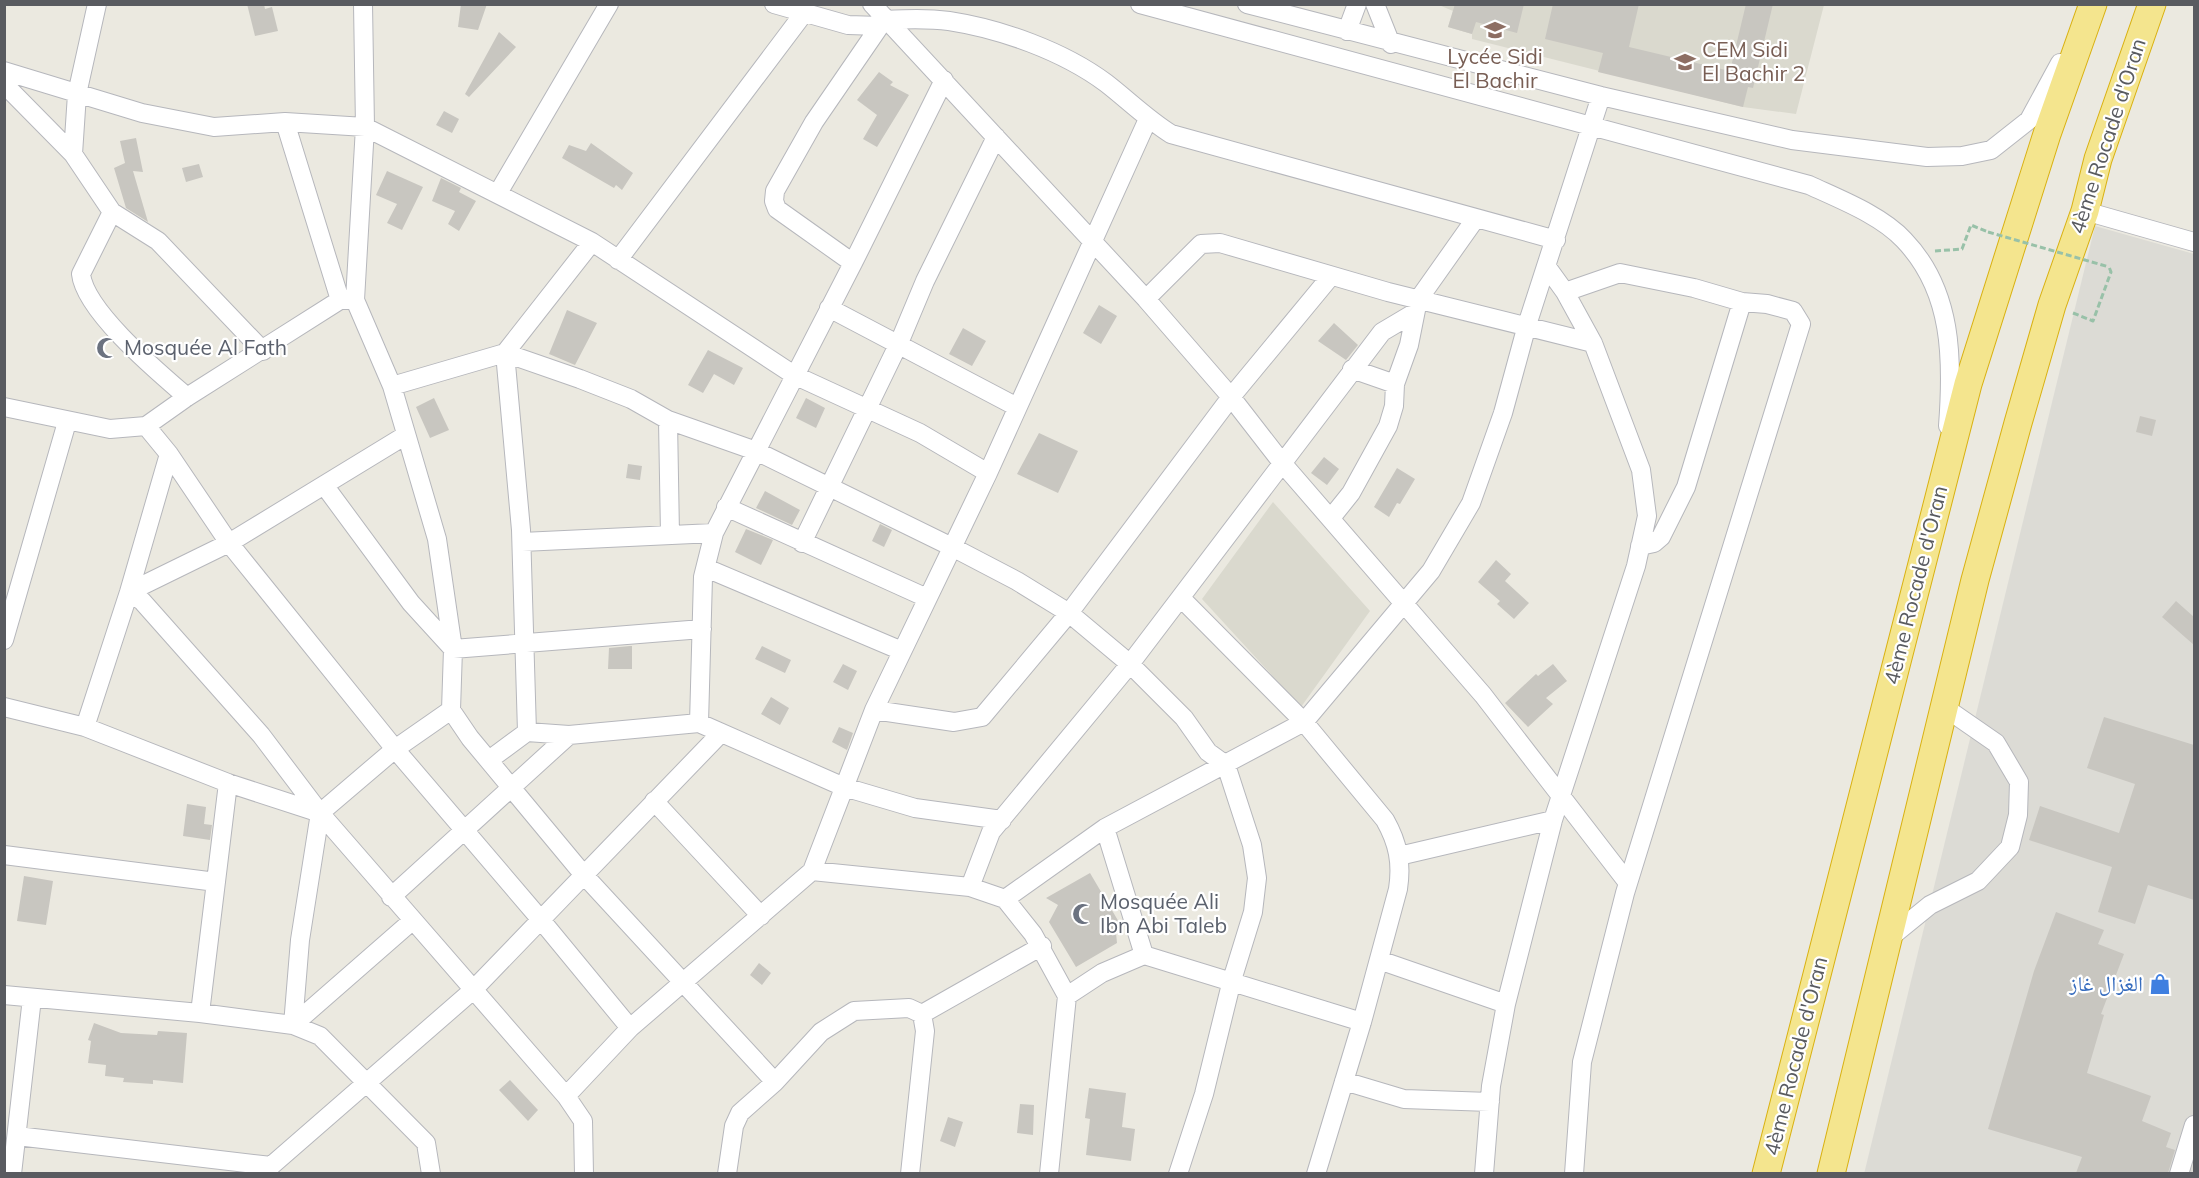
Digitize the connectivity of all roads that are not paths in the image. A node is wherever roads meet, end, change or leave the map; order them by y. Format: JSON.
{"nodes":[{"id":1,"x":97,"y":4,"type":"edge"},
{"id":2,"x":363,"y":4,"type":"edge"},
{"id":3,"x":609,"y":4,"type":"edge"},
{"id":4,"x":774,"y":4,"type":"edge"},
{"id":5,"x":872,"y":4,"type":"edge"},
{"id":6,"x":1140,"y":4,"type":"edge"},
{"id":7,"x":1247,"y":4,"type":"edge"},
{"id":8,"x":1357,"y":4,"type":"edge"},
{"id":9,"x":1375,"y":4,"type":"edge"},
{"id":10,"x":2088,"y":4,"type":"edge"},
{"id":11,"x":2093,"y":4,"type":"edge"},
{"id":12,"x":2152,"y":4,"type":"edge"},
{"id":13,"x":804,"y":12,"type":"junction"},
{"id":14,"x":882,"y":23,"type":"junction"},
{"id":15,"x":1347,"y":31,"type":"junction"},
{"id":16,"x":1391,"y":44,"type":"junction"},
{"id":17,"x":4,"y":71,"type":"edge"},
{"id":18,"x":944,"y":80,"type":"junction"},
{"id":19,"x":4,"y":84,"type":"edge"},
{"id":20,"x":77,"y":94,"type":"junction"},
{"id":21,"x":1601,"y":96,"type":"junction"},
{"id":22,"x":1148,"y":119,"type":"junction"},
{"id":23,"x":285,"y":122,"type":"junction"},
{"id":24,"x":1590,"y":126,"type":"junction"},
{"id":25,"x":365,"y":127,"type":"junction"},
{"id":26,"x":996,"y":137,"type":"junction"},
{"id":27,"x":73,"y":154,"type":"junction"},
{"id":28,"x":498,"y":193,"type":"junction"},
{"id":29,"x":2085,"y":211,"type":"junction"},
{"id":30,"x":112,"y":212,"type":"junction"},
{"id":31,"x":1476,"y":218,"type":"junction"},
{"id":32,"x":1556,"y":240,"type":"junction"},
{"id":33,"x":592,"y":242,"type":"junction"},
{"id":34,"x":2194,"y":242,"type":"edge"},
{"id":35,"x":1094,"y":243,"type":"junction"},
{"id":36,"x":618,"y":260,"type":"junction"},
{"id":37,"x":853,"y":264,"type":"junction"},
{"id":38,"x":1547,"y":267,"type":"junction"},
{"id":39,"x":1331,"y":276,"type":"junction"},
{"id":40,"x":1565,"y":292,"type":"junction"},
{"id":41,"x":1146,"y":299,"type":"junction"},
{"id":42,"x":347,"y":300,"type":"junction"},
{"id":43,"x":1742,"y":302,"type":"junction"},
{"id":44,"x":1416,"y":306,"type":"junction"},
{"id":45,"x":829,"y":308,"type":"junction"},
{"id":46,"x":1527,"y":325,"type":"junction"},
{"id":47,"x":898,"y":343,"type":"junction"},
{"id":48,"x":1593,"y":343,"type":"junction"},
{"id":49,"x":262,"y":351,"type":"junction"},
{"id":50,"x":506,"y":353,"type":"junction"},
{"id":51,"x":1352,"y":369,"type":"junction"},
{"id":52,"x":794,"y":375,"type":"junction"},
{"id":53,"x":1395,"y":384,"type":"junction"},
{"id":54,"x":392,"y":386,"type":"junction"},
{"id":55,"x":187,"y":397,"type":"junction"},
{"id":56,"x":1231,"y":397,"type":"junction"},
{"id":57,"x":4,"y":407,"type":"edge"},
{"id":58,"x":1017,"y":407,"type":"junction"},
{"id":59,"x":866,"y":409,"type":"junction"},
{"id":60,"x":668,"y":420,"type":"junction"},
{"id":61,"x":67,"y":422,"type":"junction"},
{"id":62,"x":146,"y":426,"type":"junction"},
{"id":63,"x":406,"y":435,"type":"junction"},
{"id":64,"x":756,"y":451,"type":"junction"},
{"id":65,"x":169,"y":454,"type":"junction"},
{"id":66,"x":1283,"y":464,"type":"junction"},
{"id":67,"x":988,"y":473,"type":"junction"},
{"id":68,"x":1944,"y":477,"type":"junction"},
{"id":69,"x":324,"y":485,"type":"junction"},
{"id":70,"x":827,"y":487,"type":"junction"},
{"id":71,"x":726,"y":507,"type":"junction"},
{"id":72,"x":1331,"y":518,"type":"junction"},
{"id":73,"x":714,"y":533,"type":"junction"},
{"id":74,"x":670,"y":535,"type":"junction"},
{"id":75,"x":229,"y":543,"type":"junction"},
{"id":76,"x":522,"y":543,"type":"junction"},
{"id":77,"x":802,"y":543,"type":"junction"},
{"id":78,"x":1640,"y":546,"type":"junction"},
{"id":79,"x":952,"y":547,"type":"junction"},
{"id":80,"x":706,"y":568,"type":"junction"},
{"id":81,"x":129,"y":592,"type":"junction"},
{"id":82,"x":927,"y":598,"type":"junction"},
{"id":83,"x":1180,"y":598,"type":"junction"},
{"id":84,"x":1404,"y":604,"type":"junction"},
{"id":85,"x":1069,"y":613,"type":"junction"},
{"id":86,"x":702,"y":629,"type":"junction"},
{"id":87,"x":4,"y":640,"type":"edge"},
{"id":88,"x":525,"y":643,"type":"junction"},
{"id":89,"x":453,"y":649,"type":"junction"},
{"id":90,"x":902,"y":651,"type":"junction"},
{"id":91,"x":1131,"y":664,"type":"junction"},
{"id":92,"x":4,"y":707,"type":"edge"},
{"id":93,"x":1944,"y":707,"type":"junction"},
{"id":94,"x":450,"y":710,"type":"junction"},
{"id":95,"x":874,"y":710,"type":"junction"},
{"id":96,"x":1304,"y":722,"type":"junction"},
{"id":97,"x":699,"y":723,"type":"junction"},
{"id":98,"x":85,"y":727,"type":"junction"},
{"id":99,"x":527,"y":732,"type":"junction"},
{"id":100,"x":720,"y":734,"type":"junction"},
{"id":101,"x":569,"y":735,"type":"junction"},
{"id":102,"x":395,"y":749,"type":"junction"},
{"id":103,"x":489,"y":760,"type":"junction"},
{"id":104,"x":1226,"y":765,"type":"junction"},
{"id":105,"x":228,"y":783,"type":"junction"},
{"id":106,"x":844,"y":787,"type":"junction"},
{"id":107,"x":512,"y":788,"type":"junction"},
{"id":108,"x":1561,"y":798,"type":"junction"},
{"id":109,"x":654,"y":801,"type":"junction"},
{"id":110,"x":320,"y":813,"type":"junction"},
{"id":111,"x":1002,"y":820,"type":"junction"},
{"id":112,"x":1553,"y":820,"type":"junction"},
{"id":113,"x":1105,"y":828,"type":"junction"},
{"id":114,"x":465,"y":830,"type":"junction"},
{"id":115,"x":4,"y":855,"type":"edge"},
{"id":116,"x":1400,"y":856,"type":"junction"},
{"id":117,"x":812,"y":871,"type":"junction"},
{"id":118,"x":583,"y":874,"type":"junction"},
{"id":119,"x":216,"y":882,"type":"junction"},
{"id":120,"x":1628,"y":883,"type":"junction"},
{"id":121,"x":970,"y":887,"type":"junction"},
{"id":122,"x":390,"y":897,"type":"junction"},
{"id":123,"x":1005,"y":899,"type":"junction"},
{"id":124,"x":761,"y":916,"type":"junction"},
{"id":125,"x":542,"y":920,"type":"junction"},
{"id":126,"x":412,"y":921,"type":"junction"},
{"id":127,"x":1887,"y":940,"type":"junction"},
{"id":128,"x":1042,"y":946,"type":"junction"},
{"id":129,"x":1144,"y":955,"type":"junction"},
{"id":130,"x":1379,"y":960,"type":"junction"},
{"id":131,"x":1232,"y":980,"type":"junction"},
{"id":132,"x":683,"y":984,"type":"junction"},
{"id":133,"x":472,"y":991,"type":"junction"},
{"id":134,"x":4,"y":995,"type":"edge"},
{"id":135,"x":1067,"y":996,"type":"junction"},
{"id":136,"x":32,"y":998,"type":"junction"},
{"id":137,"x":1506,"y":1004,"type":"junction"},
{"id":138,"x":200,"y":1013,"type":"junction"},
{"id":139,"x":922,"y":1014,"type":"junction"},
{"id":140,"x":1362,"y":1023,"type":"junction"},
{"id":141,"x":293,"y":1025,"type":"junction"},
{"id":142,"x":630,"y":1029,"type":"junction"},
{"id":143,"x":1344,"y":1081,"type":"junction"},
{"id":144,"x":365,"y":1082,"type":"junction"},
{"id":145,"x":775,"y":1082,"type":"junction"},
{"id":146,"x":566,"y":1096,"type":"junction"},
{"id":147,"x":1490,"y":1102,"type":"junction"},
{"id":148,"x":2194,"y":1125,"type":"edge"},
{"id":149,"x":17,"y":1136,"type":"junction"},
{"id":150,"x":1766,"y":1168,"type":"edge"},
{"id":151,"x":270,"y":1170,"type":"edge"},
{"id":152,"x":12,"y":1173,"type":"edge"},
{"id":153,"x":431,"y":1173,"type":"edge"},
{"id":154,"x":584,"y":1173,"type":"edge"},
{"id":155,"x":727,"y":1173,"type":"edge"},
{"id":156,"x":910,"y":1173,"type":"edge"},
{"id":157,"x":1049,"y":1173,"type":"edge"},
{"id":158,"x":1178,"y":1173,"type":"edge"},
{"id":159,"x":1316,"y":1173,"type":"edge"},
{"id":160,"x":1484,"y":1173,"type":"edge"},
{"id":161,"x":1574,"y":1173,"type":"edge"},
{"id":162,"x":1831,"y":1173,"type":"edge"},
{"id":163,"x":2179,"y":1173,"type":"edge"}],
"edges":[{"from":1,"to":20,"type":"street"},
{"from":2,"to":25,"type":"street"},
{"from":3,"to":28,"type":"street"},
{"from":4,"to":13,"type":"street"},
{"from":5,"to":14,"type":"street"},
{"from":6,"to":24,"type":"street"},
{"from":7,"to":15,"type":"street"},
{"from":8,"to":15,"type":"street"},
{"from":9,"to":16,"type":"street"},
{"from":10,"to":21,"type":"street"},
{"from":11,"to":68,"type":"highway","name":"4ème Rocade d'Oran"},
{"from":12,"to":29,"type":"highway","name":"4ème Rocade d'Oran"},
{"from":13,"to":14,"type":"street"},
{"from":13,"to":36,"type":"street"},
{"from":14,"to":18,"type":"street"},
{"from":14,"to":22,"type":"street"},
{"from":14,"to":37,"type":"street"},
{"from":15,"to":16,"type":"street"},
{"from":16,"to":21,"type":"street"},
{"from":17,"to":20,"type":"street"},
{"from":18,"to":26,"type":"street"},
{"from":18,"to":37,"type":"street"},
{"from":19,"to":27,"type":"street"},
{"from":20,"to":23,"type":"street"},
{"from":20,"to":27,"type":"street"},
{"from":21,"to":24,"type":"street"},
{"from":22,"to":31,"type":"street"},
{"from":22,"to":35,"type":"street"},
{"from":23,"to":25,"type":"street"},
{"from":23,"to":42,"type":"street"},
{"from":24,"to":32,"type":"street"},
{"from":24,"to":68,"type":"street"},
{"from":25,"to":28,"type":"street"},
{"from":25,"to":42,"type":"street"},
{"from":26,"to":35,"type":"street"},
{"from":26,"to":47,"type":"street"},
{"from":27,"to":30,"type":"street"},
{"from":28,"to":33,"type":"street"},
{"from":29,"to":34,"type":"street"},
{"from":29,"to":93,"type":"highway","name":"4ème Rocade d'Oran"},
{"from":30,"to":49,"type":"street"},
{"from":30,"to":55,"type":"street"},
{"from":31,"to":32,"type":"street"},
{"from":31,"to":44,"type":"street"},
{"from":32,"to":38,"type":"street"},
{"from":33,"to":36,"type":"street"},
{"from":33,"to":50,"type":"street"},
{"from":35,"to":41,"type":"street"},
{"from":35,"to":58,"type":"street"},
{"from":36,"to":52,"type":"street"},
{"from":37,"to":45,"type":"street"},
{"from":38,"to":40,"type":"street"},
{"from":38,"to":46,"type":"street"},
{"from":39,"to":41,"type":"street"},
{"from":39,"to":44,"type":"street"},
{"from":39,"to":56,"type":"street"},
{"from":40,"to":43,"type":"street"},
{"from":40,"to":48,"type":"street"},
{"from":41,"to":56,"type":"street"},
{"from":42,"to":49,"type":"street"},
{"from":42,"to":54,"type":"street"},
{"from":43,"to":78,"type":"street"},
{"from":43,"to":120,"type":"street"},
{"from":44,"to":46,"type":"street"},
{"from":44,"to":51,"type":"street"},
{"from":44,"to":53,"type":"street"},
{"from":45,"to":47,"type":"street"},
{"from":45,"to":52,"type":"street"},
{"from":46,"to":48,"type":"street"},
{"from":46,"to":84,"type":"street"},
{"from":47,"to":58,"type":"street"},
{"from":47,"to":59,"type":"street"},
{"from":48,"to":78,"type":"street"},
{"from":49,"to":55,"type":"street"},
{"from":50,"to":54,"type":"street"},
{"from":50,"to":60,"type":"street"},
{"from":50,"to":76,"type":"street"},
{"from":51,"to":53,"type":"street"},
{"from":51,"to":66,"type":"street"},
{"from":52,"to":59,"type":"street"},
{"from":52,"to":64,"type":"street"},
{"from":53,"to":72,"type":"street"},
{"from":54,"to":63,"type":"street"},
{"from":55,"to":62,"type":"street"},
{"from":56,"to":66,"type":"street"},
{"from":56,"to":85,"type":"street"},
{"from":57,"to":61,"type":"street"},
{"from":58,"to":67,"type":"street"},
{"from":59,"to":67,"type":"street"},
{"from":59,"to":70,"type":"street"},
{"from":60,"to":64,"type":"street"},
{"from":60,"to":74,"type":"street"},
{"from":61,"to":62,"type":"street"},
{"from":61,"to":87,"type":"street"},
{"from":62,"to":65,"type":"street"},
{"from":63,"to":69,"type":"street"},
{"from":63,"to":89,"type":"street"},
{"from":64,"to":70,"type":"street"},
{"from":64,"to":71,"type":"street"},
{"from":65,"to":75,"type":"street"},
{"from":65,"to":81,"type":"street"},
{"from":66,"to":72,"type":"street"},
{"from":66,"to":83,"type":"street"},
{"from":67,"to":79,"type":"street"},
{"from":68,"to":150,"type":"highway","name":"4ème Rocade d'Oran"},
{"from":69,"to":75,"type":"street"},
{"from":69,"to":89,"type":"street"},
{"from":70,"to":77,"type":"street"},
{"from":70,"to":79,"type":"street"},
{"from":71,"to":73,"type":"street"},
{"from":71,"to":77,"type":"street"},
{"from":72,"to":84,"type":"street"},
{"from":73,"to":74,"type":"street"},
{"from":73,"to":80,"type":"street"},
{"from":74,"to":76,"type":"street"},
{"from":75,"to":81,"type":"street"},
{"from":75,"to":102,"type":"street"},
{"from":76,"to":88,"type":"street"},
{"from":77,"to":82,"type":"street"},
{"from":78,"to":108,"type":"street"},
{"from":79,"to":82,"type":"street"},
{"from":79,"to":85,"type":"street"},
{"from":80,"to":86,"type":"street"},
{"from":80,"to":90,"type":"street"},
{"from":81,"to":98,"type":"street"},
{"from":81,"to":110,"type":"street"},
{"from":82,"to":90,"type":"street"},
{"from":83,"to":91,"type":"street"},
{"from":83,"to":96,"type":"street"},
{"from":84,"to":96,"type":"street"},
{"from":84,"to":108,"type":"street"},
{"from":85,"to":91,"type":"street"},
{"from":85,"to":95,"type":"street"},
{"from":86,"to":88,"type":"street"},
{"from":86,"to":97,"type":"street"},
{"from":88,"to":89,"type":"street"},
{"from":88,"to":99,"type":"street"},
{"from":89,"to":94,"type":"street"},
{"from":90,"to":95,"type":"street"},
{"from":91,"to":104,"type":"street"},
{"from":91,"to":111,"type":"street"},
{"from":92,"to":98,"type":"street"},
{"from":93,"to":127,"type":"highway","name":"4ème Rocade d'Oran"},
{"from":93,"to":127,"type":"street"},
{"from":94,"to":102,"type":"street"},
{"from":94,"to":103,"type":"street"},
{"from":95,"to":106,"type":"street"},
{"from":96,"to":104,"type":"street"},
{"from":96,"to":116,"type":"street"},
{"from":97,"to":100,"type":"street"},
{"from":97,"to":101,"type":"street"},
{"from":98,"to":105,"type":"street"},
{"from":99,"to":101,"type":"street"},
{"from":99,"to":103,"type":"street"},
{"from":100,"to":106,"type":"street"},
{"from":100,"to":109,"type":"street"},
{"from":101,"to":107,"type":"street"},
{"from":102,"to":110,"type":"street"},
{"from":102,"to":114,"type":"street"},
{"from":103,"to":107,"type":"street"},
{"from":104,"to":113,"type":"street"},
{"from":104,"to":131,"type":"street"},
{"from":105,"to":110,"type":"street"},
{"from":105,"to":119,"type":"street"},
{"from":106,"to":111,"type":"street"},
{"from":106,"to":117,"type":"street"},
{"from":107,"to":114,"type":"street"},
{"from":107,"to":118,"type":"street"},
{"from":108,"to":112,"type":"street"},
{"from":108,"to":120,"type":"street"},
{"from":109,"to":118,"type":"street"},
{"from":109,"to":124,"type":"street"},
{"from":110,"to":122,"type":"street"},
{"from":110,"to":141,"type":"street"},
{"from":111,"to":121,"type":"street"},
{"from":112,"to":116,"type":"street"},
{"from":112,"to":137,"type":"street"},
{"from":113,"to":123,"type":"street"},
{"from":113,"to":129,"type":"street"},
{"from":114,"to":122,"type":"street"},
{"from":114,"to":125,"type":"street"},
{"from":115,"to":119,"type":"street"},
{"from":116,"to":130,"type":"street"},
{"from":117,"to":121,"type":"street"},
{"from":117,"to":124,"type":"street"},
{"from":118,"to":125,"type":"street"},
{"from":118,"to":132,"type":"street"},
{"from":119,"to":138,"type":"street"},
{"from":120,"to":161,"type":"street"},
{"from":121,"to":123,"type":"street"},
{"from":122,"to":126,"type":"street"},
{"from":123,"to":128,"type":"street"},
{"from":124,"to":132,"type":"street"},
{"from":125,"to":133,"type":"street"},
{"from":125,"to":142,"type":"street"},
{"from":126,"to":133,"type":"street"},
{"from":126,"to":141,"type":"street"},
{"from":127,"to":162,"type":"highway","name":"4ème Rocade d'Oran"},
{"from":128,"to":135,"type":"street"},
{"from":128,"to":139,"type":"street"},
{"from":129,"to":131,"type":"street"},
{"from":129,"to":135,"type":"street"},
{"from":130,"to":137,"type":"street"},
{"from":130,"to":140,"type":"street"},
{"from":131,"to":140,"type":"street"},
{"from":131,"to":158,"type":"street"},
{"from":132,"to":142,"type":"street"},
{"from":132,"to":145,"type":"street"},
{"from":133,"to":144,"type":"street"},
{"from":133,"to":146,"type":"street"},
{"from":134,"to":136,"type":"street"},
{"from":135,"to":157,"type":"street"},
{"from":136,"to":138,"type":"street"},
{"from":136,"to":149,"type":"street"},
{"from":137,"to":147,"type":"street"},
{"from":138,"to":141,"type":"street"},
{"from":139,"to":145,"type":"street"},
{"from":139,"to":156,"type":"street"},
{"from":140,"to":143,"type":"street"},
{"from":141,"to":144,"type":"street"},
{"from":142,"to":146,"type":"street"},
{"from":143,"to":147,"type":"street"},
{"from":143,"to":159,"type":"street"},
{"from":144,"to":151,"type":"street"},
{"from":144,"to":153,"type":"street"},
{"from":145,"to":155,"type":"street"},
{"from":146,"to":154,"type":"street"},
{"from":147,"to":160,"type":"street"},
{"from":148,"to":163,"type":"street"},
{"from":149,"to":151,"type":"street"},
{"from":149,"to":152,"type":"street"}]}
